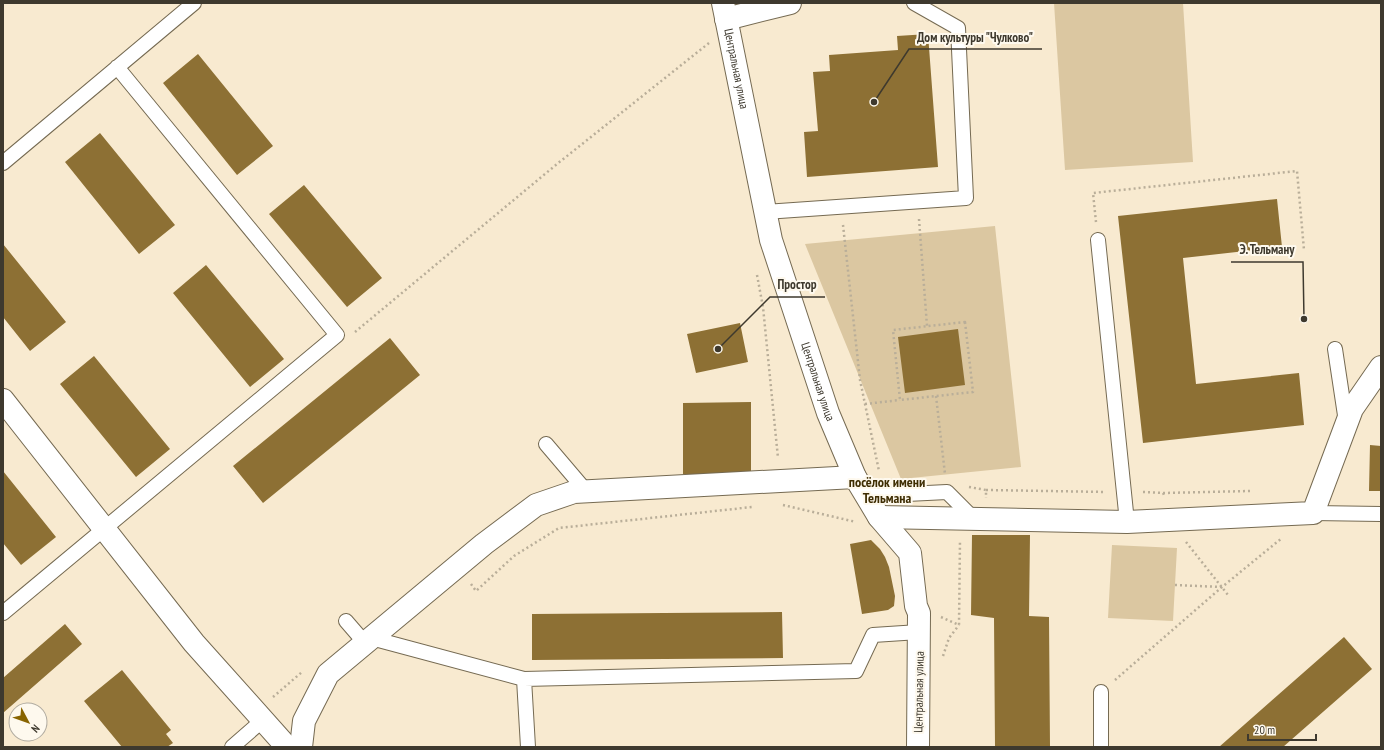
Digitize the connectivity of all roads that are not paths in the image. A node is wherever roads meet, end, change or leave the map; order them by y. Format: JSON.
{"nodes":[{"id":1,"x":194,"y":3,"type":"edge"},
{"id":2,"x":790,"y":3,"type":"edge"},
{"id":3,"x":914,"y":3,"type":"edge"},
{"id":4,"x":725,"y":11,"type":"edge"},
{"id":5,"x":117,"y":67,"type":"junction"},
{"id":6,"x":3,"y":163,"type":"edge"},
{"id":7,"x":765,"y":212,"type":"junction"},
{"id":8,"x":1098,"y":240,"type":"road end"},
{"id":9,"x":1335,"y":349,"type":"dead end"},
{"id":10,"x":1381,"y":366,"type":"edge"},
{"id":11,"x":3,"y":400,"type":"edge"},
{"id":12,"x":1346,"y":424,"type":"junction"},
{"id":13,"x":546,"y":444,"type":"dead end"},
{"id":14,"x":855,"y":477,"type":"junction"},
{"id":15,"x":586,"y":491,"type":"junction"},
{"id":16,"x":866,"y":496,"type":"junction"},
{"id":17,"x":1312,"y":513,"type":"junction"},
{"id":18,"x":1381,"y":514,"type":"edge"},
{"id":19,"x":870,"y":520,"type":"junction"},
{"id":20,"x":981,"y":520,"type":"junction"},
{"id":21,"x":1127,"y":522,"type":"junction"},
{"id":22,"x":104,"y":529,"type":"junction"},
{"id":23,"x":3,"y":613,"type":"edge"},
{"id":24,"x":346,"y":621,"type":"dead end"},
{"id":25,"x":919,"y":632,"type":"junction"},
{"id":26,"x":368,"y":641,"type":"junction"},
{"id":27,"x":524,"y":679,"type":"junction"},
{"id":28,"x":1101,"y":692,"type":"road end"},
{"id":29,"x":263,"y":720,"type":"junction"},
{"id":30,"x":232,"y":747,"type":"edge"},
{"id":31,"x":287,"y":747,"type":"edge"},
{"id":32,"x":301,"y":747,"type":"edge"},
{"id":33,"x":528,"y":747,"type":"edge"},
{"id":34,"x":918,"y":747,"type":"edge"},
{"id":35,"x":1101,"y":747,"type":"edge"}],
"edges":[{"from":1,"to":5,"type":"lane"},
{"from":2,"to":4,"type":"street"},
{"from":3,"to":7,"type":"lane"},
{"from":4,"to":7,"type":"street","name":"Центральная улица"},
{"from":5,"to":6,"type":"lane"},
{"from":5,"to":22,"type":"lane"},
{"from":7,"to":14,"type":"street","name":"Центральная улица"},
{"from":8,"to":21,"type":"lane"},
{"from":9,"to":12,"type":"lane"},
{"from":10,"to":12,"type":"street"},
{"from":11,"to":22,"type":"street"},
{"from":12,"to":17,"type":"street"},
{"from":13,"to":15,"type":"lane"},
{"from":14,"to":15,"type":"street"},
{"from":14,"to":16,"type":"street","name":"Центральная улица"},
{"from":15,"to":26,"type":"street"},
{"from":16,"to":19,"type":"street","name":"Центральная улица"},
{"from":16,"to":20,"type":"lane"},
{"from":17,"to":18,"type":"lane"},
{"from":17,"to":21,"type":"street"},
{"from":19,"to":20,"type":"street"},
{"from":19,"to":25,"type":"street","name":"Центральная улица"},
{"from":20,"to":21,"type":"street"},
{"from":22,"to":23,"type":"lane"},
{"from":22,"to":29,"type":"street"},
{"from":24,"to":26,"type":"lane"},
{"from":25,"to":27,"type":"lane"},
{"from":25,"to":34,"type":"street","name":"Центральная улица"},
{"from":26,"to":27,"type":"lane"},
{"from":26,"to":32,"type":"street"},
{"from":27,"to":33,"type":"lane"},
{"from":28,"to":35,"type":"lane"},
{"from":29,"to":30,"type":"lane"},
{"from":29,"to":31,"type":"street"}]}
